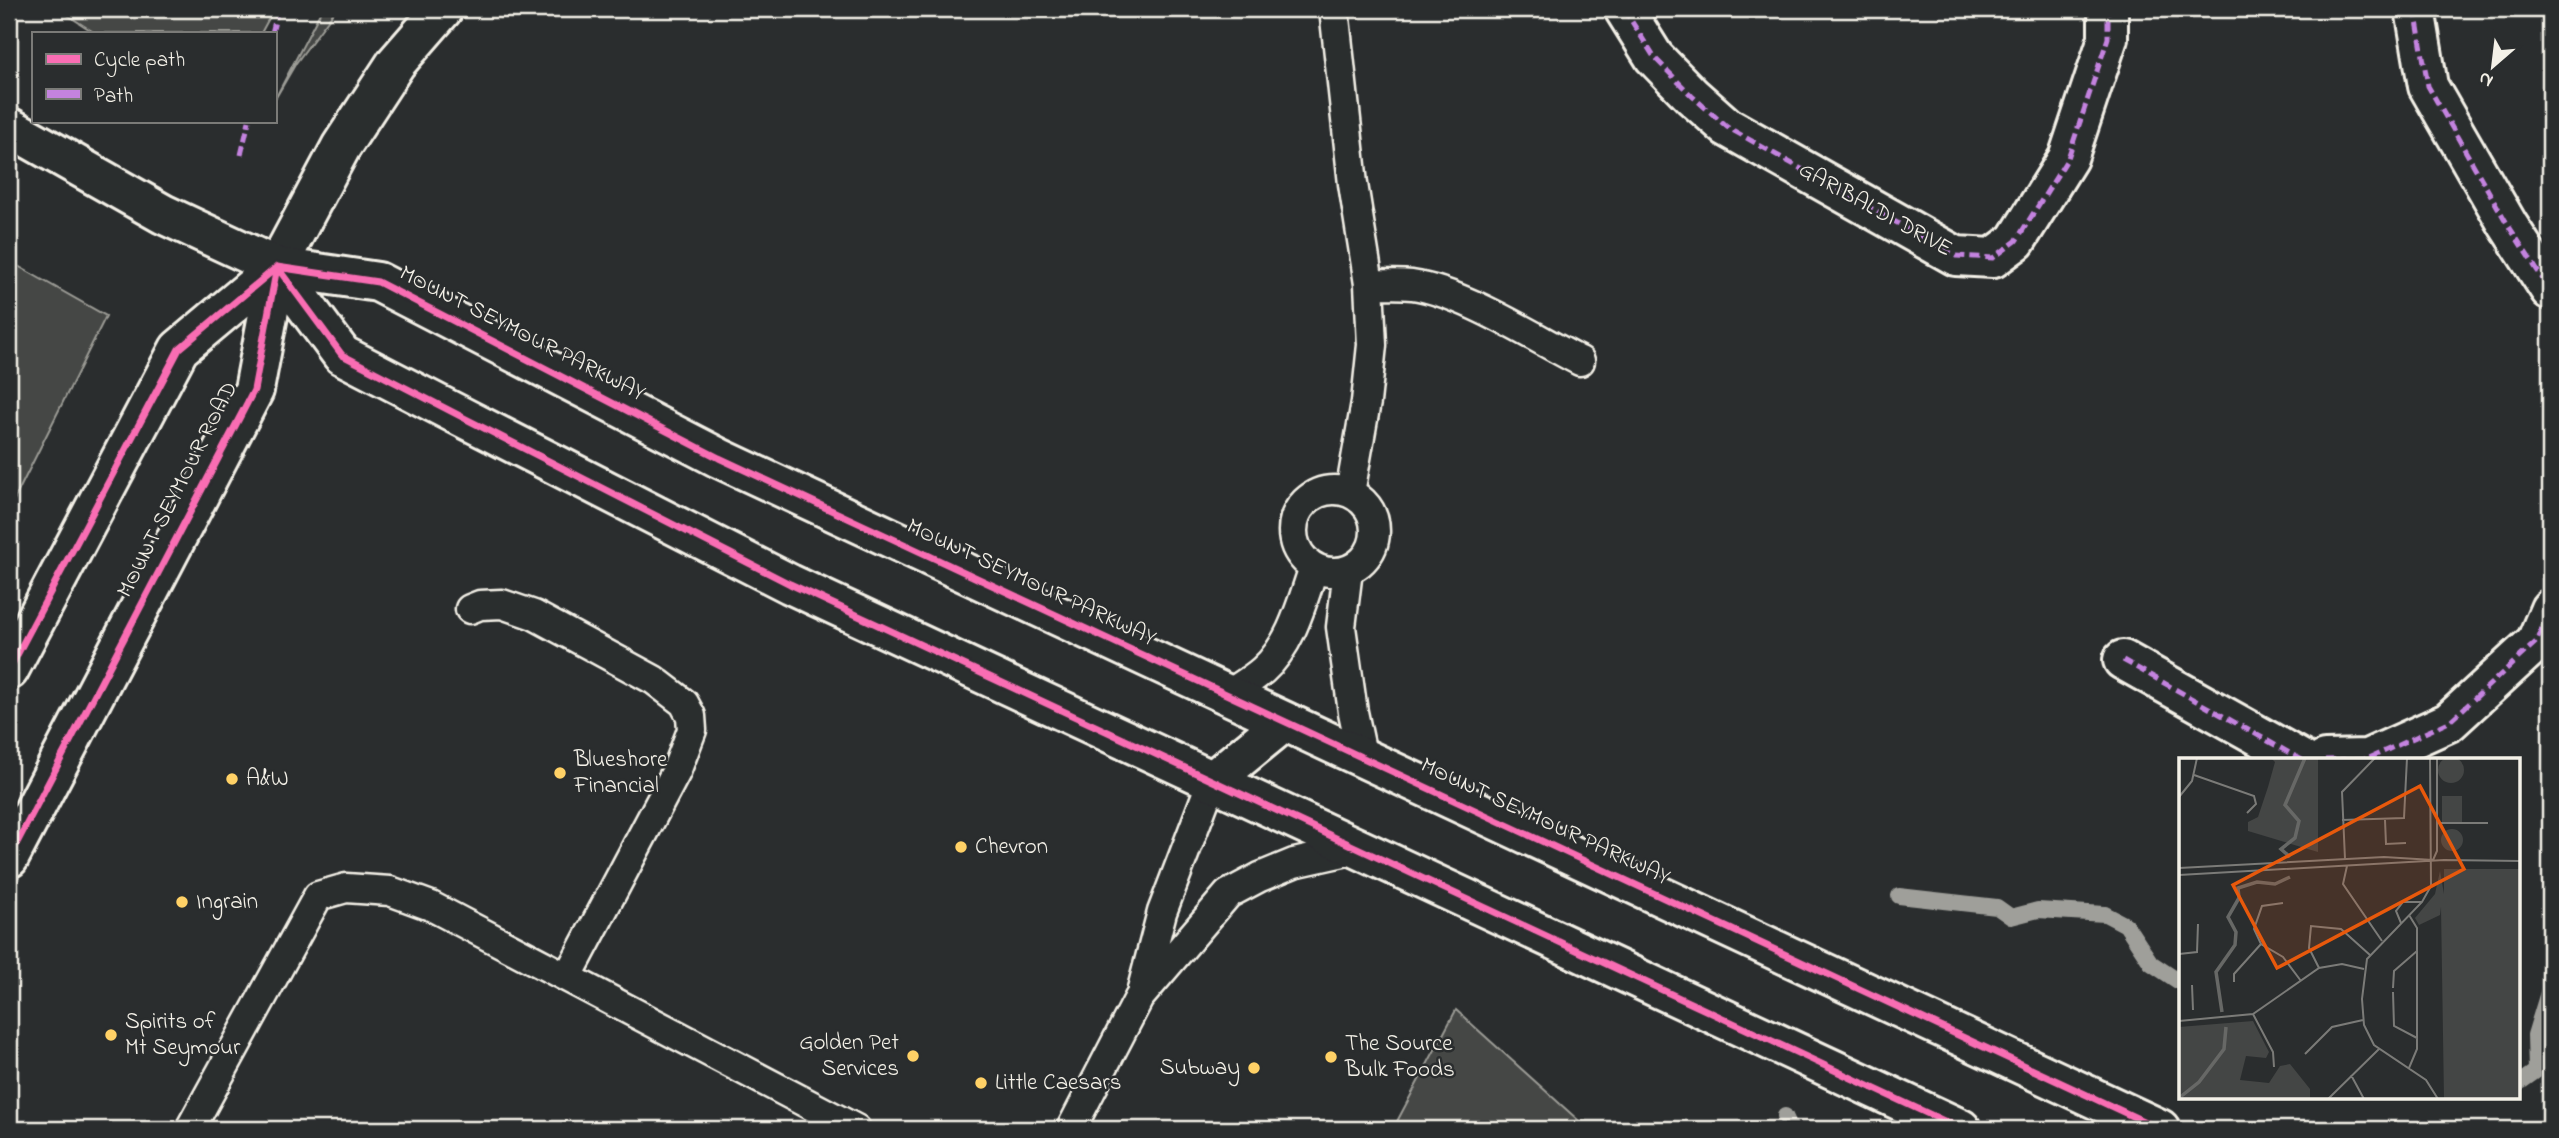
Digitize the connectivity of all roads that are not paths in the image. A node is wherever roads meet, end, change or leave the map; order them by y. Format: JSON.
{"nodes":[{"id":1,"x":443,"y":9,"type":"edge"},
{"id":2,"x":1334,"y":9,"type":"edge"},
{"id":3,"x":1624,"y":9,"type":"edge"},
{"id":4,"x":2108,"y":9,"type":"edge"},
{"id":5,"x":2415,"y":9,"type":"edge"},
{"id":6,"x":9,"y":127,"type":"edge"},
{"id":7,"x":277,"y":267,"type":"junction"},
{"id":8,"x":1369,"y":284,"type":"junction"},
{"id":9,"x":2550,"y":290,"type":"edge"},
{"id":10,"x":1580,"y":361,"type":"dead end"},
{"id":11,"x":1350,"y":493,"type":"junction"},
{"id":12,"x":1314,"y":568,"type":"junction"},
{"id":13,"x":1348,"y":570,"type":"junction"},
{"id":14,"x":470,"y":609,"type":"dead end"},
{"id":15,"x":2550,"y":610,"type":"edge"},
{"id":16,"x":14,"y":648,"type":"edge"},
{"id":17,"x":2123,"y":660,"type":"dead end"},
{"id":18,"x":1228,"y":695,"type":"junction"},
{"id":19,"x":1284,"y":722,"type":"junction"},
{"id":20,"x":2298,"y":758,"type":"edge"},
{"id":21,"x":2369,"y":758,"type":"edge"},
{"id":22,"x":1363,"y":759,"type":"junction"},
{"id":23,"x":1212,"y":781,"type":"junction"},
{"id":24,"x":1357,"y":849,"type":"junction"},
{"id":25,"x":9,"y":858,"type":"edge"},
{"id":26,"x":568,"y":976,"type":"junction"},
{"id":27,"x":1139,"y":998,"type":"junction"},
{"id":28,"x":190,"y":1129,"type":"edge"},
{"id":29,"x":856,"y":1129,"type":"edge"},
{"id":30,"x":1071,"y":1129,"type":"edge"},
{"id":31,"x":1961,"y":1129,"type":"edge"},
{"id":32,"x":2160,"y":1129,"type":"edge"}],
"edges":[{"from":1,"to":7,"type":"main road"},
{"from":2,"to":8,"type":"lane"},
{"from":3,"to":4,"type":"main road","name":"GARIBALDI DRIVE"},
{"from":5,"to":9,"type":"main road"},
{"from":6,"to":7,"type":"main road","name":"MOUNT SEYMOUR PARKWAY"},
{"from":7,"to":16,"type":"main road"},
{"from":7,"to":18,"type":"main road","name":"MOUNT SEYMOUR PARKWAY"},
{"from":7,"to":23,"type":"main road","name":"MOUNT SEYMOUR PARKWAY"},
{"from":7,"to":25,"type":"main road","name":"MOUNT SEYMOUR ROAD"},
{"from":8,"to":10,"type":"lane"},
{"from":8,"to":11,"type":"lane"},
{"from":11,"to":12,"type":"lane"},
{"from":11,"to":13,"type":"lane"},
{"from":12,"to":13,"type":"lane"},
{"from":12,"to":18,"type":"lane"},
{"from":13,"to":22,"type":"lane"},
{"from":14,"to":26,"type":"lane"},
{"from":15,"to":21,"type":"main road"},
{"from":17,"to":20,"type":"main road"},
{"from":18,"to":19,"type":"main road","name":"MOUNT SEYMOUR PARKWAY"},
{"from":19,"to":22,"type":"main road","name":"MOUNT SEYMOUR PARKWAY"},
{"from":19,"to":23,"type":"main road"},
{"from":22,"to":32,"type":"main road","name":"MOUNT SEYMOUR PARKWAY"},
{"from":23,"to":24,"type":"main road","name":"MOUNT SEYMOUR PARKWAY"},
{"from":23,"to":27,"type":"lane"},
{"from":24,"to":27,"type":"lane"},
{"from":24,"to":31,"type":"main road","name":"MOUNT SEYMOUR PARKWAY"},
{"from":26,"to":28,"type":"lane"},
{"from":26,"to":29,"type":"lane"},
{"from":27,"to":30,"type":"lane"}]}
